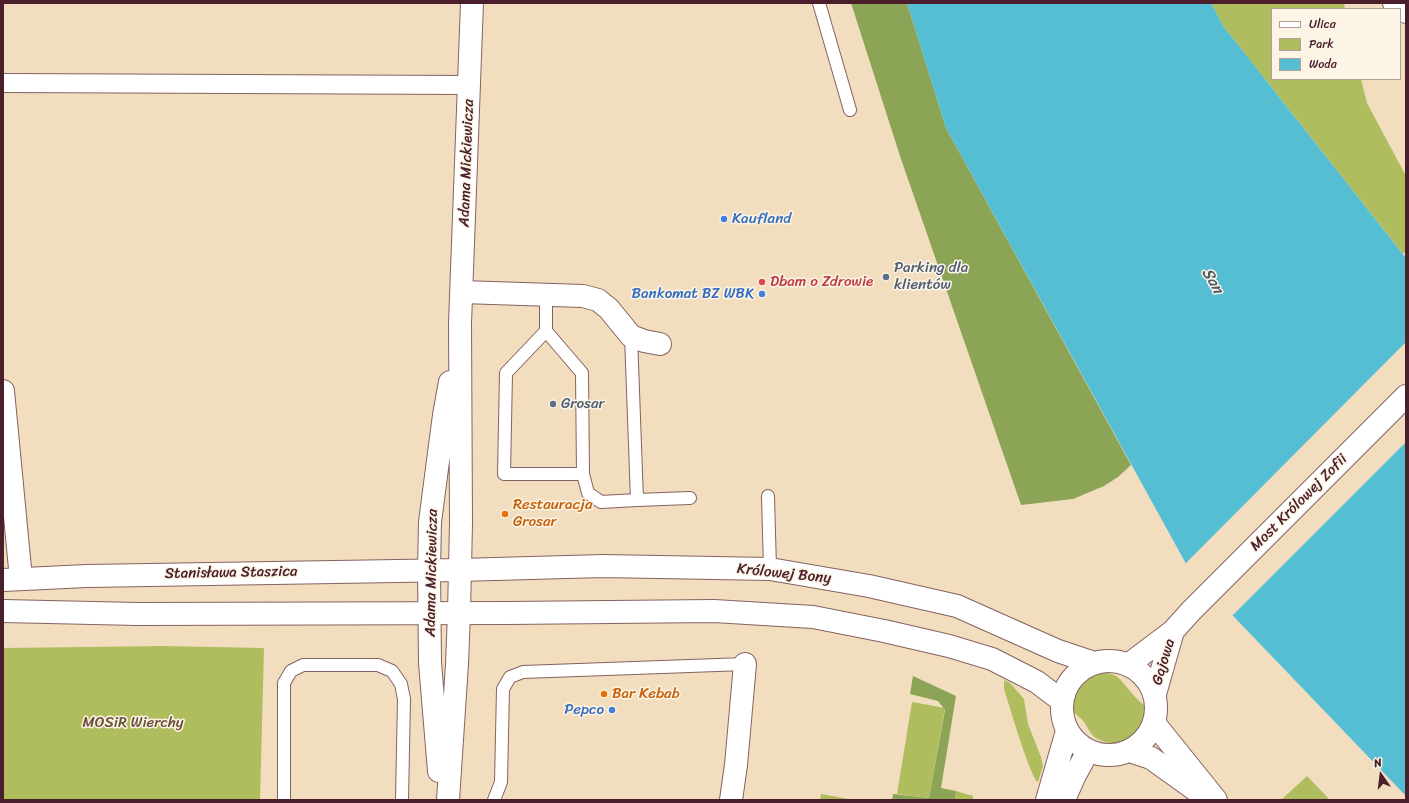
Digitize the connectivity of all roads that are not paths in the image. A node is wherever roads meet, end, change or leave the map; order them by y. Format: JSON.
{"nodes":[{"id":1,"x":472,"y":3,"type":"edge"},
{"id":2,"x":819,"y":3,"type":"edge"},
{"id":3,"x":3,"y":83,"type":"edge"},
{"id":4,"x":469,"y":85,"type":"junction"},
{"id":5,"x":850,"y":110,"type":"dead end"},
{"id":6,"x":462,"y":292,"type":"junction"},
{"id":7,"x":546,"y":294,"type":"junction"},
{"id":8,"x":460,"y":323,"type":"junction"},
{"id":9,"x":546,"y":331,"type":"junction"},
{"id":10,"x":631,"y":336,"type":"junction"},
{"id":11,"x":660,"y":344,"type":"dead end"},
{"id":12,"x":1406,"y":396,"type":"edge"},
{"id":13,"x":3,"y":400,"type":"edge"},
{"id":14,"x":583,"y":474,"type":"junction"},
{"id":15,"x":768,"y":496,"type":"dead end"},
{"id":16,"x":690,"y":498,"type":"dead end"},
{"id":17,"x":636,"y":500,"type":"junction"},
{"id":18,"x":770,"y":569,"type":"junction"},
{"id":19,"x":429,"y":570,"type":"junction"},
{"id":20,"x":459,"y":570,"type":"junction"},
{"id":21,"x":12,"y":579,"type":"edge"},
{"id":22,"x":3,"y":611,"type":"edge"},
{"id":23,"x":1191,"y":611,"type":"joint"},
{"id":24,"x":459,"y":613,"type":"junction"},
{"id":25,"x":430,"y":614,"type":"junction"},
{"id":26,"x":1173,"y":631,"type":"junction"},
{"id":27,"x":1094,"y":663,"type":"junction"},
{"id":28,"x":745,"y":664,"type":"joint"},
{"id":29,"x":1128,"y":665,"type":"junction"},
{"id":30,"x":1154,"y":694,"type":"junction"},
{"id":31,"x":1062,"y":701,"type":"junction"},
{"id":32,"x":1154,"y":723,"type":"junction"},
{"id":33,"x":1067,"y":731,"type":"junction"},
{"id":34,"x":1088,"y":751,"type":"junction"},
{"id":35,"x":1130,"y":751,"type":"junction"},
{"id":36,"x":284,"y":800,"type":"edge"},
{"id":37,"x":402,"y":800,"type":"edge"},
{"id":38,"x":442,"y":800,"type":"edge"},
{"id":39,"x":448,"y":800,"type":"edge"},
{"id":40,"x":494,"y":800,"type":"edge"},
{"id":41,"x":732,"y":800,"type":"edge"},
{"id":42,"x":1047,"y":800,"type":"edge"},
{"id":43,"x":1064,"y":800,"type":"edge"},
{"id":44,"x":1209,"y":800,"type":"edge"},
{"id":45,"x":1216,"y":800,"type":"edge"}],
"edges":[{"from":1,"to":4,"type":"main road","name":"Adama Mickiewicza"},
{"from":2,"to":5,"type":"lane"},
{"from":3,"to":4,"type":"street"},
{"from":4,"to":6,"type":"main road","name":"Adama Mickiewicza"},
{"from":6,"to":7,"type":"main road"},
{"from":6,"to":8,"type":"main road","name":"Adama Mickiewicza"},
{"from":7,"to":9,"type":"lane"},
{"from":7,"to":10,"type":"main road"},
{"from":8,"to":19,"type":"main road","name":"Adama Mickiewicza"},
{"from":8,"to":20,"type":"main road","name":"Adama Mickiewicza"},
{"from":9,"to":14,"type":"lane"},
{"from":9,"to":14,"type":"lane"},
{"from":10,"to":11,"type":"main road"},
{"from":10,"to":17,"type":"lane"},
{"from":12,"to":23,"type":"main road","name":"Most Królowej Zofii"},
{"from":13,"to":21,"type":"main road"},
{"from":14,"to":17,"type":"lane"},
{"from":15,"to":18,"type":"lane"},
{"from":16,"to":17,"type":"lane"},
{"from":18,"to":20,"type":"main road","name":"Królowej Bony"},
{"from":18,"to":27,"type":"main road","name":"Królowej Bony"},
{"from":19,"to":20,"type":"main road","name":"Stanisława Staszica"},
{"from":19,"to":21,"type":"main road","name":"Stanisława Staszica"},
{"from":19,"to":25,"type":"main road","name":"Adama Mickiewicza"},
{"from":20,"to":24,"type":"main road","name":"Adama Mickiewicza"},
{"from":22,"to":25,"type":"main road"},
{"from":23,"to":26,"type":"main road","name":"Gajowa"},
{"from":24,"to":25,"type":"main road"},
{"from":24,"to":31,"type":"main road"},
{"from":24,"to":39,"type":"main road","name":"Adama Mickiewicza"},
{"from":25,"to":38,"type":"main road","name":"Adama Mickiewicza"},
{"from":26,"to":29,"type":"main road","name":"Gajowa"},
{"from":26,"to":30,"type":"main road","name":"Gajowa"},
{"from":27,"to":29,"type":"main road"},
{"from":27,"to":31,"type":"main road"},
{"from":28,"to":40,"type":"lane"},
{"from":28,"to":41,"type":"main road"},
{"from":29,"to":30,"type":"main road"},
{"from":30,"to":32,"type":"main road"},
{"from":31,"to":33,"type":"main road"},
{"from":32,"to":35,"type":"main road"},
{"from":32,"to":45,"type":"main road"},
{"from":33,"to":34,"type":"main road"},
{"from":33,"to":42,"type":"main road"},
{"from":34,"to":35,"type":"main road"},
{"from":34,"to":43,"type":"main road"},
{"from":35,"to":44,"type":"main road"},
{"from":36,"to":37,"type":"lane"}]}
